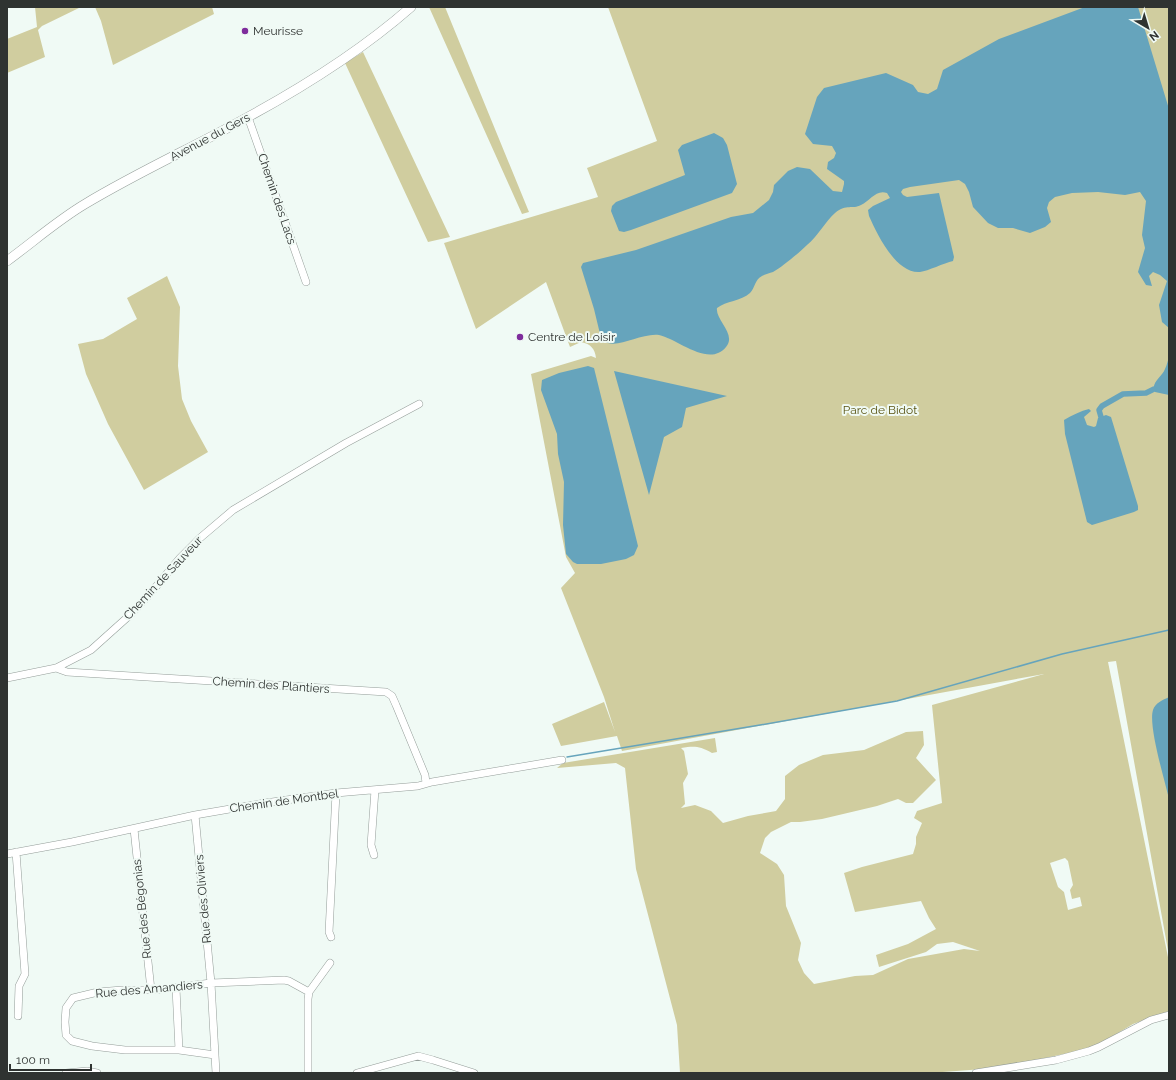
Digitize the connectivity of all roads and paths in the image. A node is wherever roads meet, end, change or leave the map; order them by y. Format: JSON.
{"nodes":[{"id":1,"x":411,"y":7,"type":"edge"},
{"id":2,"x":248,"y":117,"type":"junction"},
{"id":3,"x":7,"y":261,"type":"edge"},
{"id":4,"x":306,"y":282,"type":"dead end"},
{"id":5,"x":419,"y":404,"type":"dead end"},
{"id":6,"x":56,"y":668,"type":"junction"},
{"id":7,"x":7,"y":678,"type":"edge"},
{"id":8,"x":562,"y":760,"type":"dead end"},
{"id":9,"x":426,"y":783,"type":"junction"},
{"id":10,"x":375,"y":790,"type":"junction"},
{"id":11,"x":336,"y":794,"type":"junction"},
{"id":12,"x":195,"y":815,"type":"junction"},
{"id":13,"x":134,"y":829,"type":"junction"},
{"id":14,"x":16,"y":852,"type":"junction"},
{"id":15,"x":7,"y":854,"type":"edge"},
{"id":16,"x":374,"y":855,"type":"dead end"},
{"id":17,"x":331,"y":937,"type":"dead end"},
{"id":18,"x":330,"y":963,"type":"dead end"},
{"id":19,"x":211,"y":983,"type":"junction"},
{"id":20,"x":176,"y":988,"type":"junction"},
{"id":21,"x":151,"y":990,"type":"junction"},
{"id":22,"x":309,"y":992,"type":"junction"},
{"id":23,"x":1169,"y":1015,"type":"edge"},
{"id":24,"x":18,"y":1016,"type":"dead end"},
{"id":25,"x":179,"y":1050,"type":"junction"},
{"id":26,"x":215,"y":1055,"type":"junction"},
{"id":27,"x":66,"y":1073,"type":"edge"},
{"id":28,"x":97,"y":1073,"type":"edge"},
{"id":29,"x":216,"y":1073,"type":"edge"},
{"id":30,"x":308,"y":1073,"type":"edge"},
{"id":31,"x":357,"y":1073,"type":"edge"},
{"id":32,"x":474,"y":1073,"type":"edge"},
{"id":33,"x":976,"y":1073,"type":"edge"}],
"edges":[{"from":1,"to":2,"type":"main road","name":"Avenue du Gers"},
{"from":2,"to":3,"type":"main road","name":"Avenue du Gers"},
{"from":2,"to":4,"type":"street","name":"Chemin des Lacs"},
{"from":5,"to":6,"type":"street","name":"Chemin de Sauveur"},
{"from":6,"to":7,"type":"street","name":"Chemin de Sauveur"},
{"from":6,"to":9,"type":"street","name":"Chemin des Plantiers"},
{"from":8,"to":9,"type":"street","name":"Chemin de Montbel"},
{"from":9,"to":10,"type":"street","name":"Chemin de Montbel"},
{"from":10,"to":11,"type":"street","name":"Chemin de Montbel"},
{"from":10,"to":16,"type":"street"},
{"from":11,"to":12,"type":"street","name":"Chemin de Montbel"},
{"from":11,"to":17,"type":"street"},
{"from":12,"to":13,"type":"street","name":"Chemin de Montbel"},
{"from":12,"to":19,"type":"street","name":"Rue des Oliviers"},
{"from":13,"to":14,"type":"street","name":"Chemin de Montbel"},
{"from":13,"to":21,"type":"street","name":"Rue des Bégonias"},
{"from":14,"to":15,"type":"street","name":"Chemin de Montbel"},
{"from":14,"to":24,"type":"street"},
{"from":18,"to":22,"type":"street"},
{"from":19,"to":20,"type":"street","name":"Rue des Amandiers"},
{"from":19,"to":22,"type":"street","name":"Rue des Amandiers"},
{"from":19,"to":26,"type":"street","name":"Rue des Oliviers"},
{"from":20,"to":21,"type":"street","name":"Rue des Amandiers"},
{"from":20,"to":25,"type":"street"},
{"from":21,"to":25,"type":"street","name":"Rue des Amandiers"},
{"from":22,"to":30,"type":"street"},
{"from":23,"to":33,"type":"street"},
{"from":25,"to":26,"type":"street","name":"Rue des Amandiers"},
{"from":26,"to":29,"type":"street","name":"Rue des Oliviers"},
{"from":27,"to":28,"type":"street"},
{"from":31,"to":32,"type":"street"}]}
